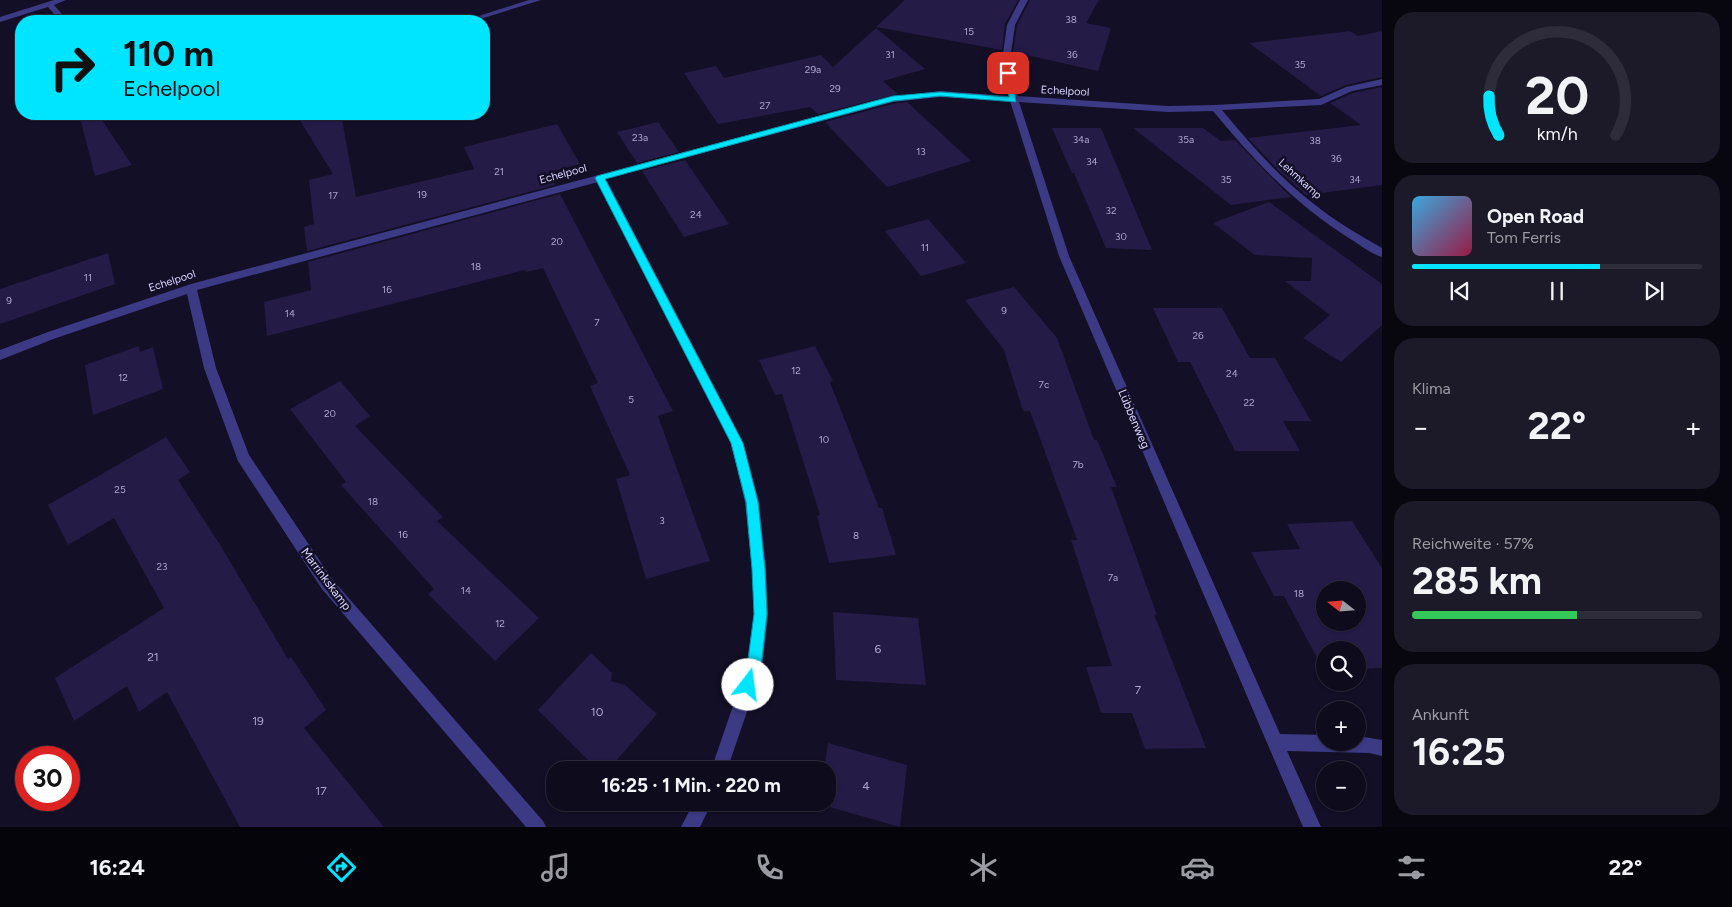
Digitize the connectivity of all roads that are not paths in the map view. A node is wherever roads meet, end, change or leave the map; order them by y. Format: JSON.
{"nodes":[{"id":1,"x":62,"y":0,"type":"edge"},
{"id":2,"x":537,"y":0,"type":"edge"},
{"id":3,"x":1024,"y":0,"type":"edge"},
{"id":4,"x":49,"y":4,"type":"junction"},
{"id":5,"x":15,"y":15,"type":"edge"},
{"id":6,"x":15,"y":15,"type":"edge"},
{"id":7,"x":59,"y":15,"type":"edge"},
{"id":8,"x":487,"y":15,"type":"edge"},
{"id":9,"x":0,"y":20,"type":"edge"},
{"id":10,"x":1382,"y":82,"type":"edge"},
{"id":11,"x":1014,"y":100,"type":"junction"},
{"id":12,"x":1215,"y":108,"type":"junction"},
{"id":13,"x":600,"y":178,"type":"junction"},
{"id":14,"x":1382,"y":253,"type":"edge"},
{"id":15,"x":191,"y":288,"type":"junction"},
{"id":16,"x":0,"y":355,"type":"edge"},
{"id":17,"x":1276,"y":742,"type":"junction"},
{"id":18,"x":1382,"y":748,"type":"edge"},
{"id":19,"x":723,"y":761,"type":"edge"},
{"id":20,"x":699,"y":811,"type":"edge"},
{"id":21,"x":537,"y":827,"type":"edge"},
{"id":22,"x":690,"y":827,"type":"edge"},
{"id":23,"x":1312,"y":827,"type":"edge"}],
"edges":[{"from":1,"to":4,"type":"street"},
{"from":2,"to":8,"type":"street"},
{"from":3,"to":11,"type":"street","name":"Lübbenweg"},
{"from":4,"to":6,"type":"street"},
{"from":4,"to":7,"type":"street"},
{"from":5,"to":9,"type":"street"},
{"from":10,"to":12,"type":"street","name":"Echelpool"},
{"from":11,"to":12,"type":"street","name":"Echelpool"},
{"from":11,"to":13,"type":"street","name":"Echelpool"},
{"from":11,"to":17,"type":"street","name":"Lübbenweg"},
{"from":12,"to":14,"type":"street","name":"Lehmkamp"},
{"from":13,"to":15,"type":"street","name":"Echelpool"},
{"from":13,"to":19,"type":"street"},
{"from":15,"to":16,"type":"street","name":"Echelpool"},
{"from":15,"to":21,"type":"street","name":"Marrinkskamp"},
{"from":17,"to":18,"type":"street"},
{"from":17,"to":23,"type":"street","name":"Lübbenweg"},
{"from":20,"to":22,"type":"street"}]}
